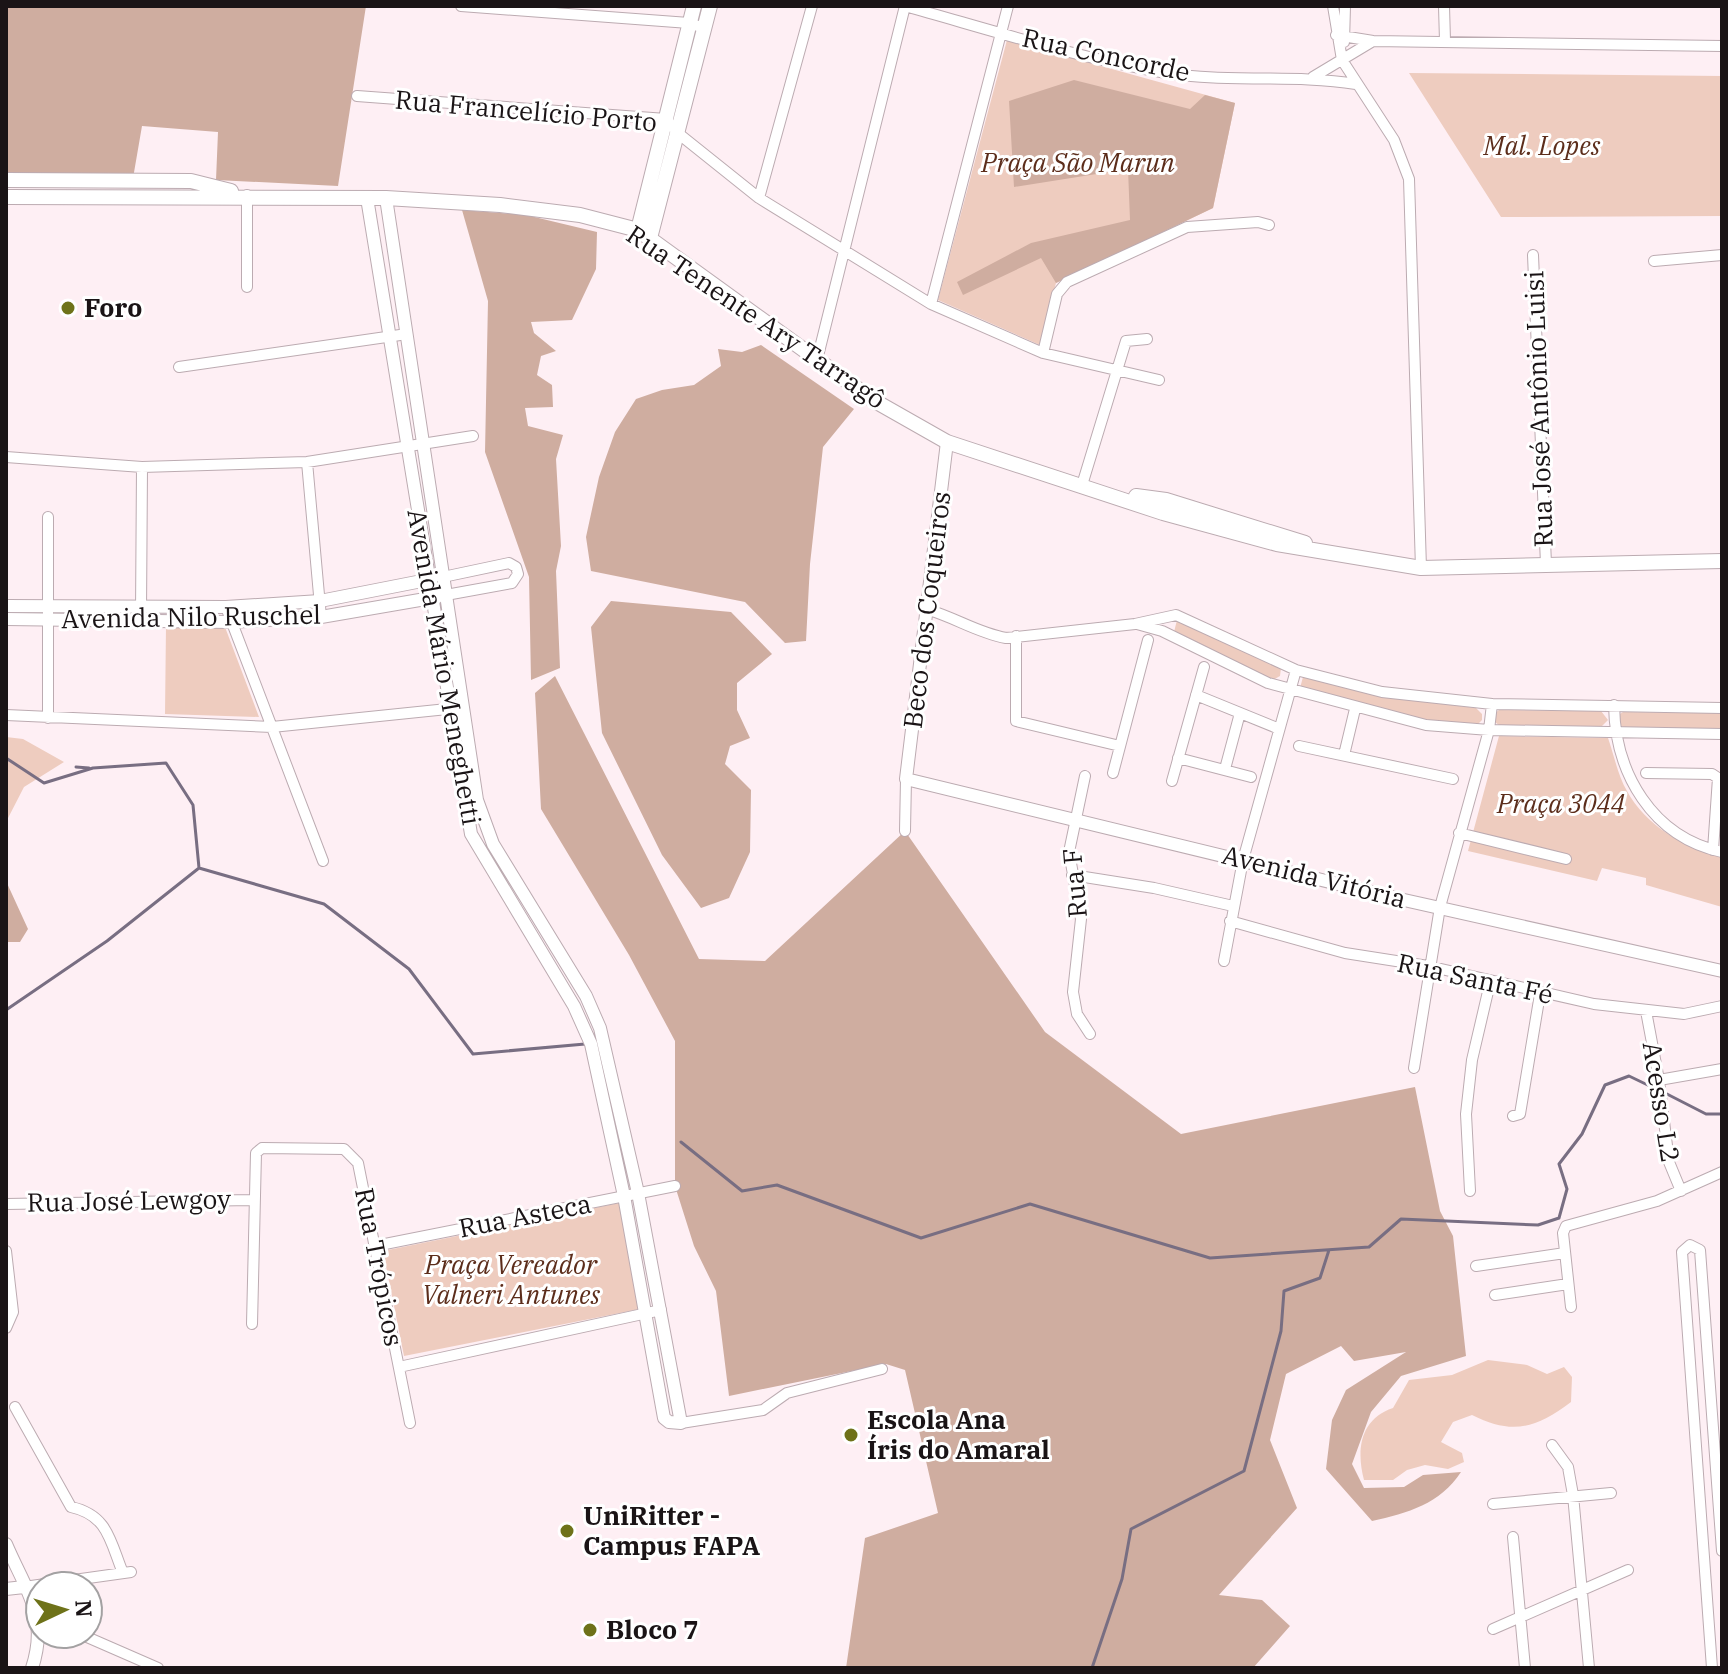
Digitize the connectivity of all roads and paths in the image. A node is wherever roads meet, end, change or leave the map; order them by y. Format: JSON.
{"nodes":[{"id":1,"x":461,"y":6,"type":"edge"},
{"id":2,"x":694,"y":6,"type":"edge"},
{"id":3,"x":710,"y":6,"type":"edge"},
{"id":4,"x":812,"y":6,"type":"edge"},
{"id":5,"x":905,"y":6,"type":"edge"},
{"id":6,"x":1008,"y":6,"type":"edge"},
{"id":7,"x":1333,"y":6,"type":"edge"},
{"id":8,"x":1345,"y":6,"type":"edge"},
{"id":9,"x":1444,"y":6,"type":"edge"},
{"id":10,"x":485,"y":7,"type":"edge"},
{"id":11,"x":596,"y":11,"type":"edge"},
{"id":12,"x":689,"y":23,"type":"junction"},
{"id":13,"x":704,"y":28,"type":"junction"},
{"id":14,"x":1001,"y":33,"type":"junction"},
{"id":15,"x":1340,"y":39,"type":"junction"},
{"id":16,"x":1373,"y":41,"type":"junction"},
{"id":17,"x":1445,"y":41,"type":"junction"},
{"id":18,"x":1722,"y":46,"type":"edge"},
{"id":19,"x":1342,"y":60,"type":"junction"},
{"id":20,"x":1311,"y":77,"type":"junction"},
{"id":21,"x":1356,"y":84,"type":"junction"},
{"id":22,"x":357,"y":96,"type":"dead end"},
{"id":23,"x":666,"y":119,"type":"junction"},
{"id":24,"x":679,"y":134,"type":"junction"},
{"id":25,"x":6,"y":180,"type":"edge"},
{"id":26,"x":187,"y":188,"type":"junction"},
{"id":27,"x":247,"y":195,"type":"junction"},
{"id":28,"x":6,"y":197,"type":"edge"},
{"id":29,"x":367,"y":198,"type":"junction"},
{"id":30,"x":386,"y":198,"type":"junction"},
{"id":31,"x":759,"y":198,"type":"junction"},
{"id":32,"x":1269,"y":225,"type":"dead end"},
{"id":33,"x":644,"y":234,"type":"junction"},
{"id":34,"x":845,"y":252,"type":"junction"},
{"id":35,"x":1533,"y":255,"type":"dead end"},
{"id":36,"x":1722,"y":255,"type":"edge"},
{"id":37,"x":1654,"y":261,"type":"dead end"},
{"id":38,"x":247,"y":287,"type":"dead end"},
{"id":39,"x":931,"y":304,"type":"junction"},
{"id":40,"x":407,"y":334,"type":"junction"},
{"id":41,"x":391,"y":337,"type":"junction"},
{"id":42,"x":1147,"y":339,"type":"dead end"},
{"id":43,"x":1043,"y":353,"type":"junction"},
{"id":44,"x":817,"y":360,"type":"junction"},
{"id":45,"x":179,"y":367,"type":"dead end"},
{"id":46,"x":1118,"y":370,"type":"junction"},
{"id":47,"x":1159,"y":380,"type":"dead end"},
{"id":48,"x":473,"y":436,"type":"dead end"},
{"id":49,"x":423,"y":442,"type":"junction"},
{"id":50,"x":947,"y":442,"type":"junction"},
{"id":51,"x":406,"y":444,"type":"junction"},
{"id":52,"x":6,"y":457,"type":"edge"},
{"id":53,"x":307,"y":462,"type":"junction"},
{"id":54,"x":142,"y":467,"type":"junction"},
{"id":55,"x":1082,"y":485,"type":"junction"},
{"id":56,"x":48,"y":517,"type":"dead end"},
{"id":57,"x":1722,"y":561,"type":"edge"},
{"id":58,"x":1546,"y":564,"type":"junction"},
{"id":59,"x":1421,"y":568,"type":"junction"},
{"id":60,"x":443,"y":577,"type":"junction"},
{"id":61,"x":428,"y":580,"type":"junction"},
{"id":62,"x":446,"y":595,"type":"junction"},
{"id":63,"x":431,"y":598,"type":"junction"},
{"id":64,"x":320,"y":601,"type":"junction"},
{"id":65,"x":6,"y":606,"type":"edge"},
{"id":66,"x":48,"y":606,"type":"junction"},
{"id":67,"x":140,"y":607,"type":"junction"},
{"id":68,"x":226,"y":607,"type":"junction"},
{"id":69,"x":929,"y":610,"type":"junction"},
{"id":70,"x":1176,"y":615,"type":"junction"},
{"id":71,"x":321,"y":617,"type":"junction"},
{"id":72,"x":6,"y":619,"type":"edge"},
{"id":73,"x":48,"y":620,"type":"junction"},
{"id":74,"x":141,"y":621,"type":"junction"},
{"id":75,"x":231,"y":622,"type":"junction"},
{"id":76,"x":1135,"y":624,"type":"junction"},
{"id":77,"x":1170,"y":635,"type":"junction"},
{"id":78,"x":1016,"y":636,"type":"junction"},
{"id":79,"x":1148,"y":640,"type":"dead end"},
{"id":80,"x":1204,"y":667,"type":"dead end"},
{"id":81,"x":1296,"y":670,"type":"junction"},
{"id":82,"x":1289,"y":690,"type":"junction"},
{"id":83,"x":1196,"y":695,"type":"junction"},
{"id":84,"x":1492,"y":704,"type":"junction"},
{"id":85,"x":1614,"y":705,"type":"junction"},
{"id":86,"x":463,"y":707,"type":"junction"},
{"id":87,"x":1722,"y":708,"type":"edge"},
{"id":88,"x":449,"y":709,"type":"junction"},
{"id":89,"x":1355,"y":709,"type":"junction"},
{"id":90,"x":1240,"y":713,"type":"junction"},
{"id":91,"x":6,"y":715,"type":"edge"},
{"id":92,"x":48,"y":718,"type":"junction"},
{"id":93,"x":272,"y":727,"type":"junction"},
{"id":94,"x":1277,"y":728,"type":"junction"},
{"id":95,"x":1489,"y":730,"type":"junction"},
{"id":96,"x":1615,"y":731,"type":"junction"},
{"id":97,"x":1722,"y":734,"type":"edge"},
{"id":98,"x":1120,"y":746,"type":"junction"},
{"id":99,"x":1299,"y":746,"type":"dead end"},
{"id":100,"x":1344,"y":755,"type":"junction"},
{"id":101,"x":1178,"y":758,"type":"junction"},
{"id":102,"x":1225,"y":769,"type":"junction"},
{"id":103,"x":1113,"y":773,"type":"dead end"},
{"id":104,"x":1646,"y":773,"type":"dead end"},
{"id":105,"x":1085,"y":776,"type":"dead end"},
{"id":106,"x":1251,"y":777,"type":"dead end"},
{"id":107,"x":906,"y":779,"type":"junction"},
{"id":108,"x":1453,"y":779,"type":"dead end"},
{"id":109,"x":1172,"y":781,"type":"dead end"},
{"id":110,"x":1074,"y":818,"type":"junction"},
{"id":111,"x":488,"y":829,"type":"junction"},
{"id":112,"x":905,"y":831,"type":"dead end"},
{"id":113,"x":1459,"y":833,"type":"junction"},
{"id":114,"x":471,"y":834,"type":"junction"},
{"id":115,"x":1717,"y":851,"type":"edge"},
{"id":116,"x":1566,"y":859,"type":"dead end"},
{"id":117,"x":1243,"y":860,"type":"junction"},
{"id":118,"x":323,"y":861,"type":"dead end"},
{"id":119,"x":1072,"y":875,"type":"junction"},
{"id":120,"x":1233,"y":906,"type":"junction"},
{"id":121,"x":1440,"y":907,"type":"junction"},
{"id":122,"x":1230,"y":921,"type":"junction"},
{"id":123,"x":544,"y":927,"type":"junction"},
{"id":124,"x":531,"y":933,"type":"junction"},
{"id":125,"x":1224,"y":961,"type":"dead end"},
{"id":126,"x":1428,"y":966,"type":"junction"},
{"id":127,"x":1722,"y":971,"type":"edge"},
{"id":128,"x":1490,"y":983,"type":"junction"},
{"id":129,"x":1540,"y":994,"type":"junction"},
{"id":130,"x":1722,"y":1006,"type":"edge"},
{"id":131,"x":1646,"y":1011,"type":"junction"},
{"id":132,"x":600,"y":1028,"type":"junction"},
{"id":133,"x":586,"y":1033,"type":"junction"},
{"id":134,"x":1090,"y":1034,"type":"dead end"},
{"id":135,"x":1414,"y":1068,"type":"dead end"},
{"id":136,"x":1722,"y":1069,"type":"edge"},
{"id":137,"x":1659,"y":1080,"type":"junction"},
{"id":138,"x":1513,"y":1116,"type":"dead end"},
{"id":139,"x":1722,"y":1172,"type":"edge"},
{"id":140,"x":675,"y":1186,"type":"dead end"},
{"id":141,"x":1470,"y":1191,"type":"dead end"},
{"id":142,"x":1681,"y":1191,"type":"junction"},
{"id":143,"x":638,"y":1193,"type":"junction"},
{"id":144,"x":624,"y":1196,"type":"junction"},
{"id":145,"x":252,"y":1200,"type":"junction"},
{"id":146,"x":6,"y":1204,"type":"edge"},
{"id":147,"x":375,"y":1246,"type":"junction"},
{"id":148,"x":6,"y":1251,"type":"edge"},
{"id":149,"x":1565,"y":1253,"type":"junction"},
{"id":150,"x":1476,"y":1266,"type":"dead end"},
{"id":151,"x":1568,"y":1284,"type":"junction"},
{"id":152,"x":1495,"y":1295,"type":"dead end"},
{"id":153,"x":1571,"y":1307,"type":"dead end"},
{"id":154,"x":661,"y":1310,"type":"junction"},
{"id":155,"x":646,"y":1313,"type":"junction"},
{"id":156,"x":252,"y":1324,"type":"dead end"},
{"id":157,"x":6,"y":1328,"type":"edge"},
{"id":158,"x":399,"y":1367,"type":"junction"},
{"id":159,"x":882,"y":1369,"type":"dead end"},
{"id":160,"x":15,"y":1407,"type":"dead end"},
{"id":161,"x":410,"y":1423,"type":"dead end"},
{"id":162,"x":681,"y":1423,"type":"junction"},
{"id":163,"x":1552,"y":1445,"type":"dead end"},
{"id":164,"x":1611,"y":1493,"type":"dead end"},
{"id":165,"x":1573,"y":1495,"type":"junction"},
{"id":166,"x":1719,"y":1501,"type":"edge"},
{"id":167,"x":1699,"y":1503,"type":"junction"},
{"id":168,"x":1493,"y":1504,"type":"dead end"},
{"id":169,"x":1513,"y":1537,"type":"dead end"},
{"id":170,"x":6,"y":1544,"type":"edge"},
{"id":171,"x":1722,"y":1551,"type":"edge"},
{"id":172,"x":1628,"y":1570,"type":"dead end"},
{"id":173,"x":104,"y":1575,"type":"edge"},
{"id":174,"x":24,"y":1587,"type":"joint"},
{"id":175,"x":6,"y":1589,"type":"edge"},
{"id":176,"x":1582,"y":1593,"type":"junction"},
{"id":177,"x":1520,"y":1618,"type":"junction"},
{"id":178,"x":1493,"y":1629,"type":"dead end"},
{"id":179,"x":104,"y":1644,"type":"edge"},
{"id":180,"x":158,"y":1668,"type":"edge"},
{"id":181,"x":1525,"y":1668,"type":"edge"},
{"id":182,"x":1589,"y":1668,"type":"edge"},
{"id":183,"x":1712,"y":1668,"type":"edge"}],
"edges":[{"from":1,"to":10,"type":"street"},
{"from":2,"to":12,"type":"main road"},
{"from":3,"to":13,"type":"main road"},
{"from":4,"to":31,"type":"street"},
{"from":5,"to":14,"type":"street","name":"Rua Concorde"},
{"from":5,"to":34,"type":"street"},
{"from":6,"to":14,"type":"street"},
{"from":7,"to":15,"type":"street"},
{"from":8,"to":15,"type":"street"},
{"from":9,"to":17,"type":"street"},
{"from":10,"to":11,"type":"street"},
{"from":11,"to":12,"type":"street"},
{"from":12,"to":13,"type":"street"},
{"from":12,"to":23,"type":"main road"},
{"from":13,"to":24,"type":"main road"},
{"from":14,"to":20,"type":"street","name":"Rua Concorde"},
{"from":14,"to":39,"type":"street"},
{"from":15,"to":16,"type":"street"},
{"from":15,"to":19,"type":"street"},
{"from":16,"to":17,"type":"street"},
{"from":16,"to":19,"type":"street","name":"Rua Concorde"},
{"from":17,"to":18,"type":"street"},
{"from":19,"to":20,"type":"street","name":"Rua Concorde"},
{"from":19,"to":21,"type":"street"},
{"from":20,"to":21,"type":"street","name":"Rua Concorde"},
{"from":21,"to":59,"type":"street"},
{"from":22,"to":23,"type":"street","name":"Rua Francelício Porto"},
{"from":23,"to":24,"type":"street","name":"Rua Francelício Porto"},
{"from":23,"to":33,"type":"main road"},
{"from":24,"to":31,"type":"street","name":"Rua Francelício Porto"},
{"from":24,"to":33,"type":"main road"},
{"from":25,"to":26,"type":"main road","name":"Rua Tenente Ary Tarragô"},
{"from":26,"to":27,"type":"main road","name":"Rua Tenente Ary Tarragô"},
{"from":26,"to":28,"type":"main road","name":"Rua Tenente Ary Tarragô"},
{"from":27,"to":29,"type":"main road","name":"Rua Tenente Ary Tarragô"},
{"from":27,"to":38,"type":"street"},
{"from":29,"to":30,"type":"main road","name":"Rua Tenente Ary Tarragô"},
{"from":29,"to":41,"type":"street","name":"Avenida Mário Meneghetti"},
{"from":30,"to":33,"type":"main road","name":"Rua Tenente Ary Tarragô"},
{"from":30,"to":40,"type":"street","name":"Avenida Mário Meneghetti"},
{"from":31,"to":34,"type":"street","name":"Rua Francelício Porto"},
{"from":32,"to":43,"type":"street"},
{"from":33,"to":44,"type":"main road","name":"Rua Tenente Ary Tarragô"},
{"from":34,"to":39,"type":"street","name":"Rua Francelício Porto"},
{"from":34,"to":44,"type":"street"},
{"from":35,"to":58,"type":"street","name":"Rua José Antônio Luisi"},
{"from":36,"to":37,"type":"street"},
{"from":39,"to":43,"type":"street","name":"Rua Francelício Porto"},
{"from":40,"to":41,"type":"street"},
{"from":40,"to":49,"type":"street","name":"Avenida Mário Meneghetti"},
{"from":41,"to":45,"type":"street"},
{"from":41,"to":51,"type":"street","name":"Avenida Mário Meneghetti"},
{"from":42,"to":46,"type":"street"},
{"from":43,"to":46,"type":"street","name":"Rua Francelício Porto"},
{"from":44,"to":50,"type":"main road","name":"Rua Tenente Ary Tarragô"},
{"from":46,"to":47,"type":"street","name":"Rua Francelício Porto"},
{"from":46,"to":55,"type":"street"},
{"from":48,"to":49,"type":"street"},
{"from":49,"to":51,"type":"street"},
{"from":49,"to":60,"type":"street","name":"Avenida Mário Meneghetti"},
{"from":50,"to":55,"type":"main road","name":"Rua Tenente Ary Tarragô"},
{"from":50,"to":69,"type":"street","name":"Beco dos Coqueiros"},
{"from":51,"to":53,"type":"street"},
{"from":51,"to":61,"type":"street","name":"Avenida Mário Meneghetti"},
{"from":52,"to":54,"type":"street"},
{"from":53,"to":54,"type":"street"},
{"from":53,"to":64,"type":"street"},
{"from":54,"to":67,"type":"street"},
{"from":55,"to":59,"type":"main road","name":"Rua Tenente Ary Tarragô"},
{"from":56,"to":66,"type":"street"},
{"from":57,"to":58,"type":"main road","name":"Rua Tenente Ary Tarragô"},
{"from":58,"to":59,"type":"main road","name":"Rua Tenente Ary Tarragô"},
{"from":60,"to":61,"type":"street","name":"Avenida Nilo Ruschel"},
{"from":60,"to":62,"type":"street","name":"Avenida Mário Meneghetti"},
{"from":60,"to":62,"type":"street","name":"Avenida Nilo Ruschel"},
{"from":61,"to":63,"type":"street","name":"Avenida Mário Meneghetti"},
{"from":61,"to":64,"type":"street","name":"Avenida Nilo Ruschel"},
{"from":62,"to":63,"type":"street","name":"Avenida Nilo Ruschel"},
{"from":62,"to":86,"type":"street","name":"Avenida Mário Meneghetti"},
{"from":63,"to":71,"type":"street","name":"Avenida Nilo Ruschel"},
{"from":63,"to":88,"type":"street","name":"Avenida Mário Meneghetti"},
{"from":64,"to":68,"type":"street","name":"Avenida Nilo Ruschel"},
{"from":64,"to":71,"type":"street"},
{"from":65,"to":66,"type":"street","name":"Avenida Nilo Ruschel"},
{"from":66,"to":67,"type":"street","name":"Avenida Nilo Ruschel"},
{"from":66,"to":73,"type":"street"},
{"from":67,"to":68,"type":"street","name":"Avenida Nilo Ruschel"},
{"from":67,"to":74,"type":"street"},
{"from":68,"to":75,"type":"street"},
{"from":69,"to":78,"type":"street"},
{"from":69,"to":107,"type":"street","name":"Beco dos Coqueiros"},
{"from":70,"to":76,"type":"street"},
{"from":70,"to":77,"type":"street"},
{"from":70,"to":81,"type":"street"},
{"from":71,"to":75,"type":"street","name":"Avenida Nilo Ruschel"},
{"from":72,"to":73,"type":"street","name":"Avenida Nilo Ruschel"},
{"from":73,"to":74,"type":"street","name":"Avenida Nilo Ruschel"},
{"from":73,"to":92,"type":"street"},
{"from":74,"to":75,"type":"street","name":"Avenida Nilo Ruschel"},
{"from":75,"to":93,"type":"street"},
{"from":76,"to":77,"type":"street"},
{"from":76,"to":78,"type":"street"},
{"from":77,"to":82,"type":"street"},
{"from":78,"to":98,"type":"street"},
{"from":79,"to":98,"type":"street"},
{"from":80,"to":83,"type":"street"},
{"from":81,"to":82,"type":"street"},
{"from":81,"to":84,"type":"street"},
{"from":82,"to":89,"type":"street"},
{"from":82,"to":94,"type":"street"},
{"from":83,"to":90,"type":"street"},
{"from":83,"to":101,"type":"street"},
{"from":84,"to":85,"type":"street"},
{"from":84,"to":95,"type":"street"},
{"from":85,"to":87,"type":"street"},
{"from":85,"to":96,"type":"street"},
{"from":86,"to":88,"type":"street"},
{"from":86,"to":111,"type":"street","name":"Avenida Mário Meneghetti"},
{"from":88,"to":93,"type":"street"},
{"from":88,"to":114,"type":"street","name":"Avenida Mário Meneghetti"},
{"from":89,"to":95,"type":"street"},
{"from":89,"to":100,"type":"street"},
{"from":90,"to":94,"type":"street"},
{"from":90,"to":102,"type":"street"},
{"from":91,"to":92,"type":"street"},
{"from":92,"to":93,"type":"street"},
{"from":93,"to":118,"type":"street"},
{"from":94,"to":117,"type":"street"},
{"from":95,"to":96,"type":"street"},
{"from":95,"to":113,"type":"street"},
{"from":96,"to":97,"type":"street"},
{"from":96,"to":115,"type":"street"},
{"from":98,"to":103,"type":"street"},
{"from":99,"to":100,"type":"street"},
{"from":100,"to":108,"type":"street"},
{"from":101,"to":102,"type":"street"},
{"from":101,"to":109,"type":"street"},
{"from":102,"to":106,"type":"street"},
{"from":104,"to":115,"type":"street"},
{"from":105,"to":110,"type":"street","name":"Rua F"},
{"from":107,"to":110,"type":"street","name":"Avenida Vitória"},
{"from":107,"to":112,"type":"street"},
{"from":110,"to":117,"type":"street","name":"Avenida Vitória"},
{"from":110,"to":119,"type":"street","name":"Rua F"},
{"from":111,"to":114,"type":"street"},
{"from":111,"to":123,"type":"street","name":"Avenida Mário Meneghetti"},
{"from":113,"to":116,"type":"street"},
{"from":113,"to":121,"type":"street"},
{"from":114,"to":124,"type":"street","name":"Avenida Mário Meneghetti"},
{"from":117,"to":120,"type":"street"},
{"from":117,"to":121,"type":"street","name":"Avenida Vitória"},
{"from":119,"to":120,"type":"street"},
{"from":119,"to":134,"type":"street","name":"Rua F"},
{"from":120,"to":122,"type":"street"},
{"from":121,"to":126,"type":"street"},
{"from":121,"to":127,"type":"street","name":"Avenida Vitória"},
{"from":122,"to":125,"type":"street"},
{"from":122,"to":126,"type":"street","name":"Rua Santa Fé"},
{"from":123,"to":124,"type":"street"},
{"from":123,"to":132,"type":"street","name":"Avenida Mário Meneghetti"},
{"from":124,"to":133,"type":"street","name":"Avenida Mário Meneghetti"},
{"from":126,"to":128,"type":"street","name":"Rua Santa Fé"},
{"from":126,"to":135,"type":"street"},
{"from":128,"to":129,"type":"street","name":"Rua Santa Fé"},
{"from":128,"to":141,"type":"street"},
{"from":129,"to":131,"type":"street","name":"Rua Santa Fé"},
{"from":129,"to":138,"type":"street"},
{"from":130,"to":131,"type":"street","name":"Rua Santa Fé"},
{"from":131,"to":137,"type":"street","name":"Acesso L2"},
{"from":132,"to":133,"type":"street"},
{"from":132,"to":143,"type":"street","name":"Avenida Mário Meneghetti"},
{"from":133,"to":144,"type":"street","name":"Avenida Mário Meneghetti"},
{"from":136,"to":137,"type":"street"},
{"from":137,"to":142,"type":"street","name":"Acesso L2"},
{"from":139,"to":142,"type":"street"},
{"from":140,"to":143,"type":"street","name":"Rua Asteca"},
{"from":142,"to":149,"type":"street"},
{"from":143,"to":144,"type":"street","name":"Rua Asteca"},
{"from":143,"to":154,"type":"street","name":"Avenida Mário Meneghetti"},
{"from":144,"to":147,"type":"street","name":"Rua Asteca"},
{"from":144,"to":155,"type":"street","name":"Avenida Mário Meneghetti"},
{"from":145,"to":146,"type":"street","name":"Rua José Lewgoy"},
{"from":145,"to":147,"type":"street","name":"Rua Trópicos"},
{"from":145,"to":156,"type":"street"},
{"from":147,"to":158,"type":"street","name":"Rua Trópicos"},
{"from":148,"to":157,"type":"street","name":"Rua José Lewgoy"},
{"from":149,"to":150,"type":"street"},
{"from":149,"to":151,"type":"street"},
{"from":151,"to":152,"type":"street"},
{"from":151,"to":153,"type":"street"},
{"from":154,"to":155,"type":"street"},
{"from":154,"to":162,"type":"street","name":"Avenida Mário Meneghetti"},
{"from":155,"to":158,"type":"street"},
{"from":155,"to":162,"type":"street","name":"Avenida Mário Meneghetti"},
{"from":158,"to":161,"type":"street","name":"Rua Trópicos"},
{"from":159,"to":162,"type":"street"},
{"from":160,"to":173,"type":"street"},
{"from":163,"to":165,"type":"street"},
{"from":164,"to":165,"type":"street"},
{"from":165,"to":168,"type":"street"},
{"from":165,"to":176,"type":"street"},
{"from":166,"to":167,"type":"street"},
{"from":166,"to":167,"type":"street"},
{"from":166,"to":171,"type":"street"},
{"from":167,"to":183,"type":"street"},
{"from":169,"to":177,"type":"street"},
{"from":170,"to":174,"type":"street"},
{"from":172,"to":176,"type":"street"},
{"from":174,"to":175,"type":"street"},
{"from":176,"to":177,"type":"street"},
{"from":176,"to":182,"type":"street"},
{"from":177,"to":178,"type":"street"},
{"from":177,"to":181,"type":"street"},
{"from":179,"to":180,"type":"street"}]}
